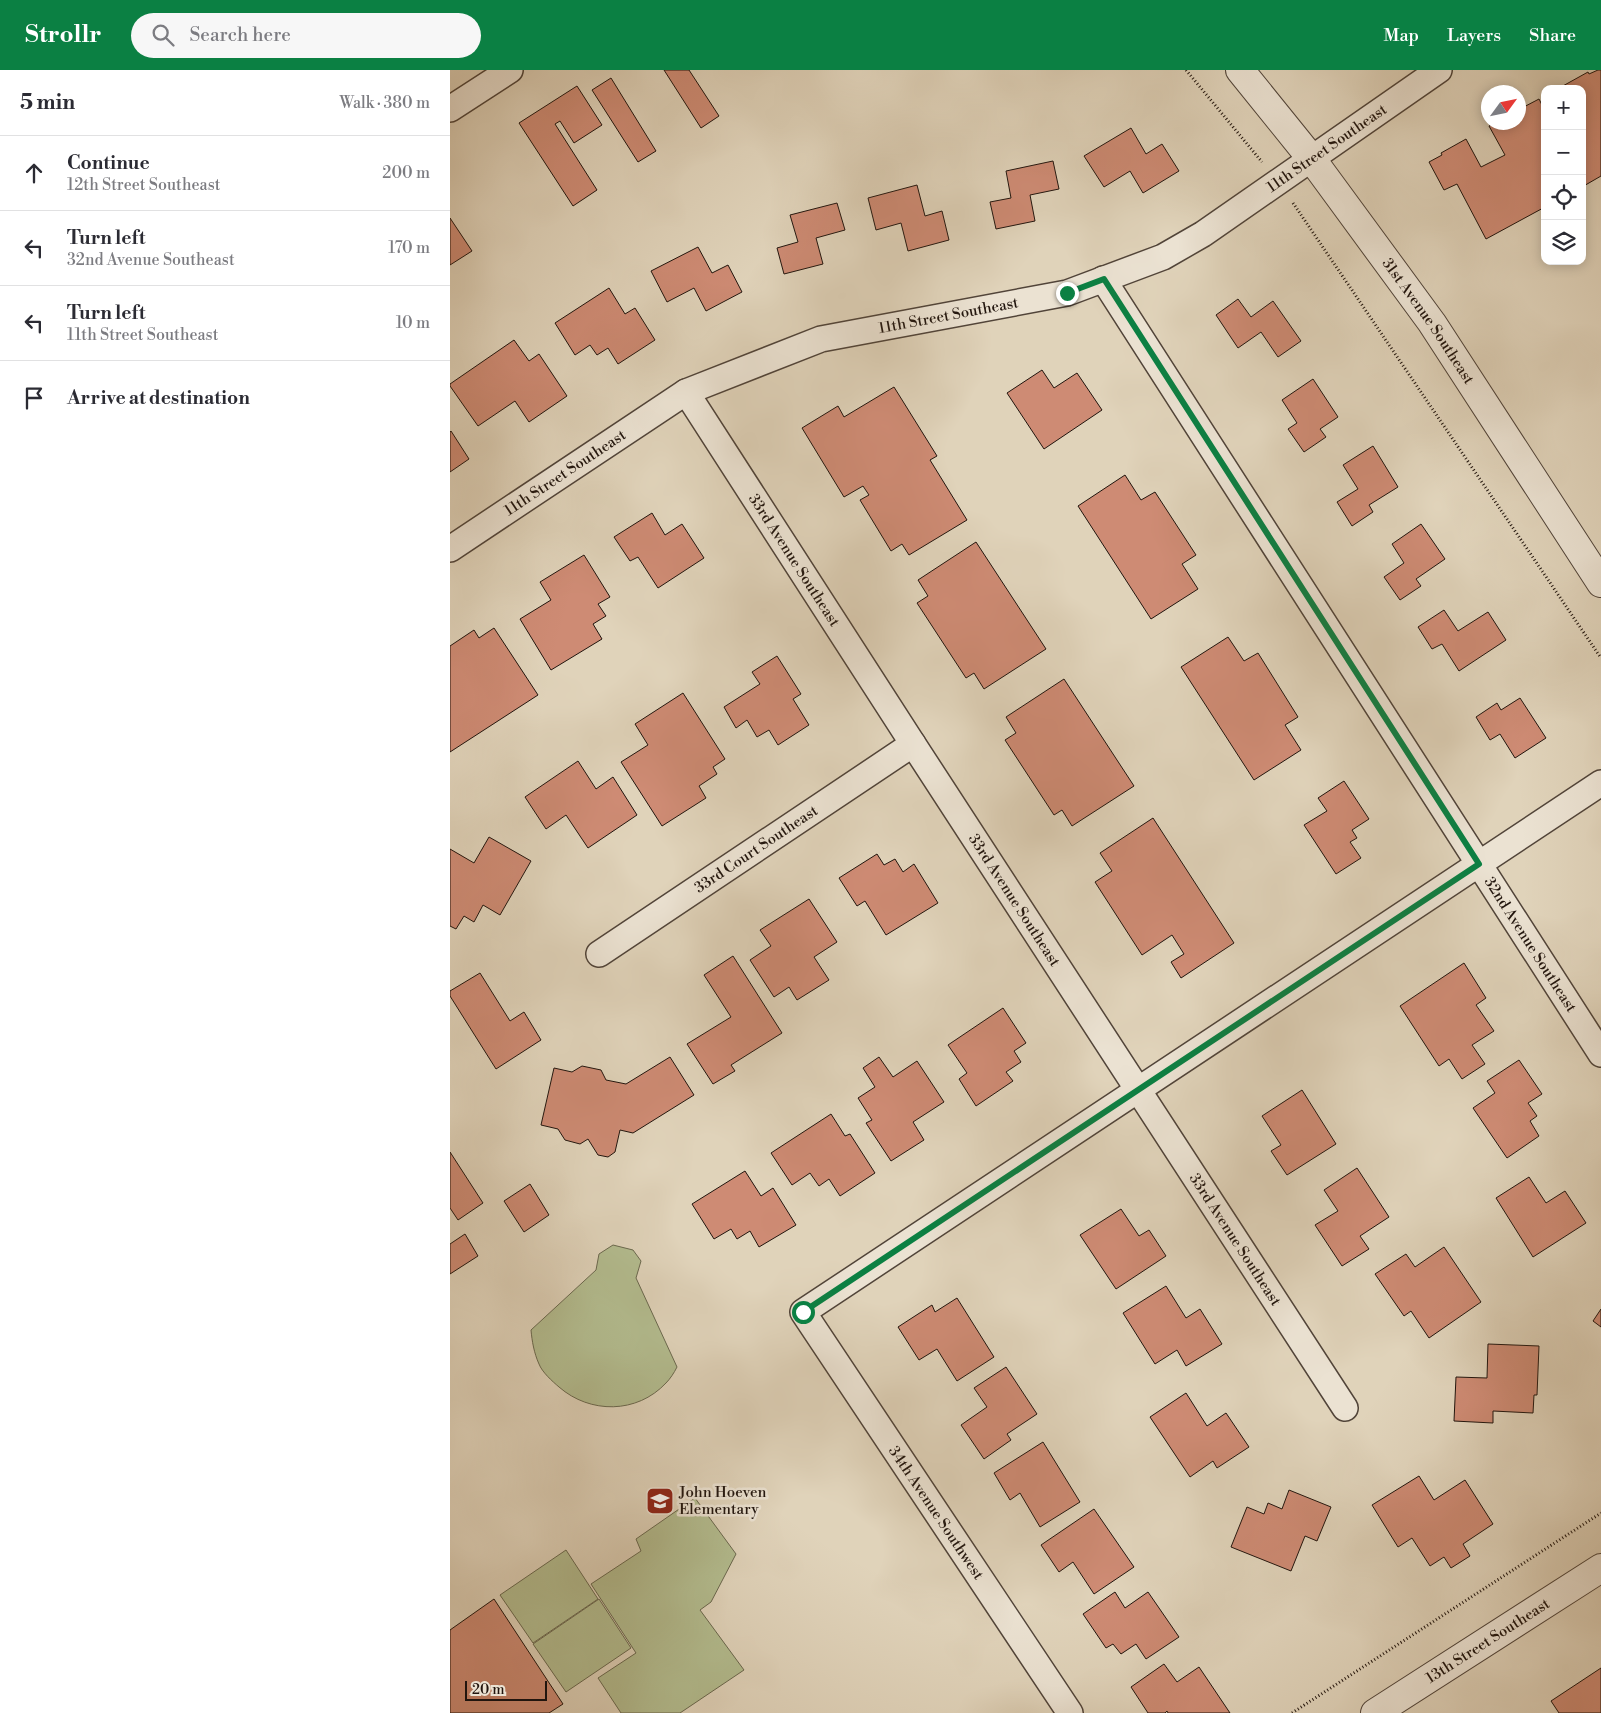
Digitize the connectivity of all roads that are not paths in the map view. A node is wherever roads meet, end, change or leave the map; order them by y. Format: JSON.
{"nodes":[{"id":1,"x":510,"y":70,"type":"edge"},
{"id":2,"x":1240,"y":70,"type":"edge"},
{"id":3,"x":1439,"y":70,"type":"edge"},
{"id":4,"x":450,"y":109,"type":"edge"},
{"id":5,"x":1311,"y":158,"type":"junction"},
{"id":6,"x":1104,"y":279,"type":"junction"},
{"id":7,"x":686,"y":392,"type":"junction"},
{"id":8,"x":450,"y":549,"type":"edge"},
{"id":9,"x":1601,"y":583,"type":"edge"},
{"id":10,"x":913,"y":744,"type":"junction"},
{"id":11,"x":1601,"y":783,"type":"edge"},
{"id":12,"x":1479,"y":864,"type":"junction"},
{"id":13,"x":600,"y":954,"type":"dead end"},
{"id":14,"x":1601,"y":1054,"type":"edge"},
{"id":15,"x":1139,"y":1089,"type":"junction"},
{"id":16,"x":1345,"y":1408,"type":"dead end"},
{"id":17,"x":1601,"y":1568,"type":"edge"},
{"id":18,"x":1070,"y":1713,"type":"edge"},
{"id":19,"x":1375,"y":1713,"type":"edge"}],
"edges":[{"from":1,"to":4,"type":"street"},
{"from":2,"to":5,"type":"street","name":"31st Avenue Southeast"},
{"from":3,"to":5,"type":"street","name":"11th Street Southeast"},
{"from":5,"to":6,"type":"street","name":"11th Street Southeast"},
{"from":5,"to":9,"type":"street","name":"31st Avenue Southeast"},
{"from":6,"to":7,"type":"street","name":"11th Street Southeast"},
{"from":6,"to":12,"type":"street","name":"32nd Avenue Southeast"},
{"from":7,"to":8,"type":"street","name":"11th Street Southeast"},
{"from":7,"to":10,"type":"street","name":"33rd Avenue Southeast"},
{"from":10,"to":13,"type":"street","name":"33rd Court Southeast"},
{"from":10,"to":15,"type":"street","name":"33rd Avenue Southeast"},
{"from":11,"to":12,"type":"street"},
{"from":12,"to":14,"type":"street","name":"32nd Avenue Southeast"},
{"from":12,"to":15,"type":"street"},
{"from":15,"to":16,"type":"street","name":"33rd Avenue Southeast"},
{"from":15,"to":18,"type":"street","name":"34th Avenue Southwest"},
{"from":17,"to":19,"type":"street","name":"13th Street Southeast"}]}
